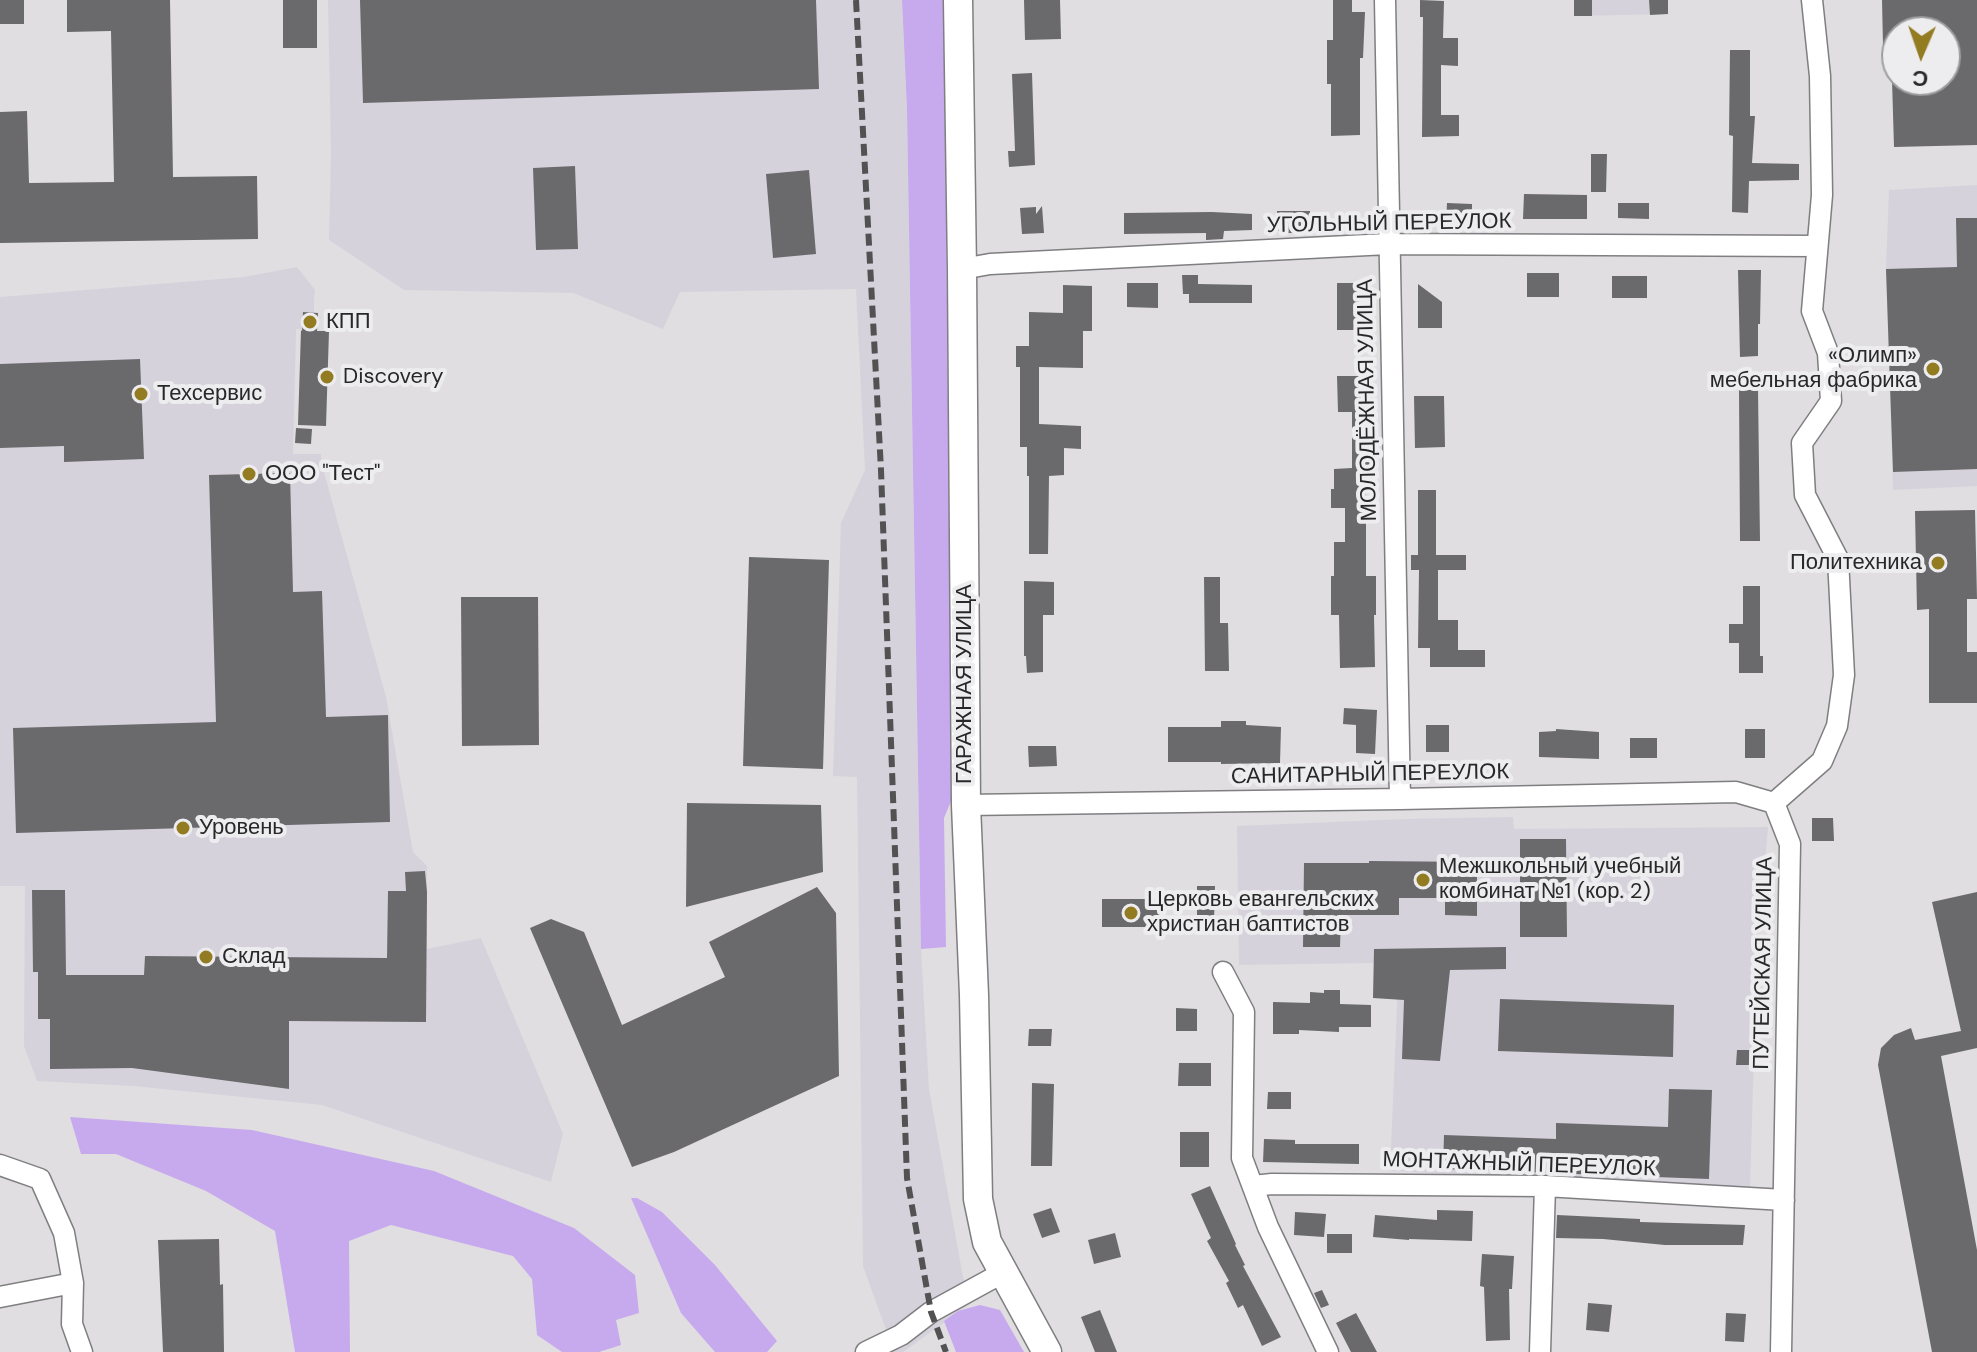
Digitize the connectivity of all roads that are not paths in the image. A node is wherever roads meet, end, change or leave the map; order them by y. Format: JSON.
{"nodes":[{"id":1,"x":958,"y":0,"type":"edge"},
{"id":2,"x":1385,"y":0,"type":"edge"},
{"id":3,"x":1812,"y":0,"type":"edge"},
{"id":4,"x":1388,"y":244,"type":"junction"},
{"id":5,"x":1817,"y":246,"type":"junction"},
{"id":6,"x":962,"y":269,"type":"junction"},
{"id":7,"x":1400,"y":799,"type":"junction"},
{"id":8,"x":1774,"y":803,"type":"junction"},
{"id":9,"x":966,"y":805,"type":"junction"},
{"id":10,"x":1223,"y":972,"type":"dead end"},
{"id":11,"x":0,"y":1165,"type":"edge"},
{"id":12,"x":1253,"y":1186,"type":"junction"},
{"id":13,"x":1545,"y":1186,"type":"junction"},
{"id":14,"x":1784,"y":1200,"type":"junction"},
{"id":15,"x":1004,"y":1272,"type":"junction"},
{"id":16,"x":73,"y":1283,"type":"junction"},
{"id":17,"x":0,"y":1297,"type":"edge"},
{"id":18,"x":82,"y":1352,"type":"edge"},
{"id":19,"x":866,"y":1352,"type":"edge"},
{"id":20,"x":1047,"y":1352,"type":"edge"},
{"id":21,"x":1328,"y":1352,"type":"edge"},
{"id":22,"x":1540,"y":1352,"type":"edge"},
{"id":23,"x":1781,"y":1352,"type":"edge"}],
"edges":[{"from":1,"to":6,"type":"street","name":"ГАРАЖНАЯ УЛИЦА"},
{"from":2,"to":4,"type":"street","name":"МОЛОДЁЖНАЯ УЛИЦА"},
{"from":3,"to":5,"type":"street"},
{"from":4,"to":5,"type":"street","name":"УГОЛЬНЫЙ ПЕРЕУЛОК"},
{"from":4,"to":6,"type":"street","name":"УГОЛЬНЫЙ ПЕРЕУЛОК"},
{"from":4,"to":7,"type":"street","name":"МОЛОДЁЖНАЯ УЛИЦА"},
{"from":5,"to":8,"type":"street"},
{"from":6,"to":9,"type":"street","name":"ГАРАЖНАЯ УЛИЦА"},
{"from":7,"to":8,"type":"street","name":"САНИТАРНЫЙ ПЕРЕУЛОК"},
{"from":7,"to":9,"type":"street","name":"САНИТАРНЫЙ ПЕРЕУЛОК"},
{"from":8,"to":14,"type":"street","name":"ПУТЕЙСКАЯ УЛИЦА"},
{"from":9,"to":15,"type":"street","name":"ГАРАЖНАЯ УЛИЦА"},
{"from":10,"to":12,"type":"street"},
{"from":11,"to":16,"type":"street"},
{"from":12,"to":13,"type":"street","name":"МОНТАЖНЫЙ ПЕРЕУЛОК"},
{"from":12,"to":21,"type":"street"},
{"from":13,"to":14,"type":"street","name":"МОНТАЖНЫЙ ПЕРЕУЛОК"},
{"from":13,"to":22,"type":"street"},
{"from":14,"to":23,"type":"street","name":"ПУТЕЙСКАЯ УЛИЦА"},
{"from":15,"to":19,"type":"street"},
{"from":15,"to":20,"type":"street","name":"ГАРАЖНАЯ УЛИЦА"},
{"from":16,"to":17,"type":"street"},
{"from":16,"to":18,"type":"street"}]}
